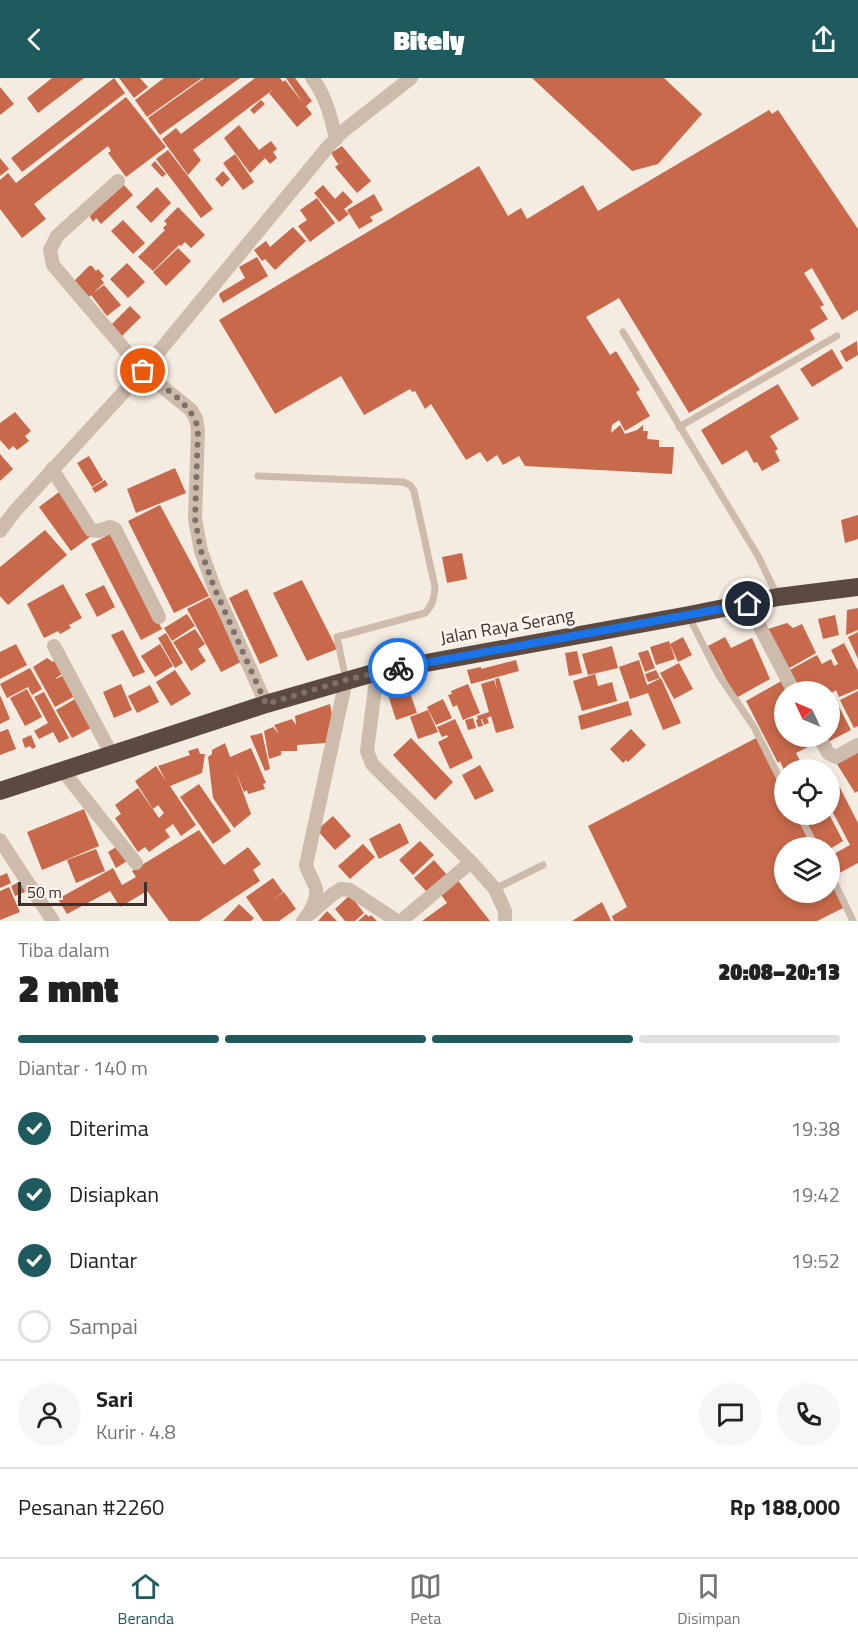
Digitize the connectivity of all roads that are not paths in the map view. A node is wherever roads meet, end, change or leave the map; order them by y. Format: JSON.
{"nodes":[{"id":1,"x":312,"y":78,"type":"edge"},
{"id":2,"x":411,"y":78,"type":"edge"},
{"id":3,"x":336,"y":139,"type":"junction"},
{"id":4,"x":118,"y":180,"type":"dead end"},
{"id":5,"x":623,"y":332,"type":"dead end"},
{"id":6,"x":837,"y":336,"type":"dead end"},
{"id":7,"x":143,"y":371,"type":"junction"},
{"id":8,"x":679,"y":427,"type":"junction"},
{"id":9,"x":52,"y":469,"type":"junction"},
{"id":10,"x":258,"y":476,"type":"dead end"},
{"id":11,"x":0,"y":531,"type":"edge"},
{"id":12,"x":858,"y":587,"type":"edge"},
{"id":13,"x":778,"y":597,"type":"junction"},
{"id":14,"x":748,"y":604,"type":"junction"},
{"id":15,"x":688,"y":615,"type":"junction"},
{"id":16,"x":159,"y":617,"type":"dead end"},
{"id":17,"x":54,"y":646,"type":"dead end"},
{"id":18,"x":377,"y":672,"type":"junction"},
{"id":19,"x":346,"y":680,"type":"junction"},
{"id":20,"x":788,"y":681,"type":"edge"},
{"id":21,"x":266,"y":704,"type":"junction"},
{"id":22,"x":858,"y":745,"type":"edge"},
{"id":23,"x":825,"y":747,"type":"edge"},
{"id":24,"x":112,"y":755,"type":"junction"},
{"id":25,"x":774,"y":767,"type":"edge"},
{"id":26,"x":63,"y":771,"type":"junction"},
{"id":27,"x":0,"y":792,"type":"edge"},
{"id":28,"x":0,"y":840,"type":"edge"},
{"id":29,"x":471,"y":862,"type":"junction"},
{"id":30,"x":136,"y":863,"type":"dead end"},
{"id":31,"x":543,"y":865,"type":"dead end"},
{"id":32,"x":495,"y":889,"type":"junction"},
{"id":33,"x":840,"y":894,"type":"edge"},
{"id":34,"x":305,"y":919,"type":"edge"},
{"id":35,"x":53,"y":921,"type":"edge"},
{"id":36,"x":399,"y":921,"type":"edge"},
{"id":37,"x":505,"y":921,"type":"edge"},
{"id":38,"x":853,"y":921,"type":"edge"}],
"edges":[{"from":1,"to":3,"type":"street"},
{"from":2,"to":3,"type":"street"},
{"from":3,"to":7,"type":"street"},
{"from":4,"to":7,"type":"street"},
{"from":5,"to":8,"type":"lane"},
{"from":6,"to":8,"type":"lane"},
{"from":7,"to":9,"type":"street"},
{"from":7,"to":21,"type":"street"},
{"from":8,"to":13,"type":"lane"},
{"from":9,"to":11,"type":"street"},
{"from":9,"to":16,"type":"street"},
{"from":10,"to":19,"type":"lane"},
{"from":12,"to":13,"type":"highway","name":"Jalan Raya Serang"},
{"from":13,"to":14,"type":"highway","name":"Jalan Raya Serang"},
{"from":14,"to":15,"type":"highway","name":"Jalan Raya Serang"},
{"from":14,"to":20,"type":"street"},
{"from":15,"to":18,"type":"highway","name":"Jalan Raya Serang"},
{"from":15,"to":25,"type":"lane"},
{"from":17,"to":24,"type":"street"},
{"from":18,"to":19,"type":"highway","name":"Jalan Raya Serang"},
{"from":18,"to":29,"type":"street"},
{"from":19,"to":21,"type":"highway","name":"Jalan Raya Serang"},
{"from":19,"to":34,"type":"street"},
{"from":21,"to":24,"type":"highway","name":"Jalan Raya Serang"},
{"from":22,"to":23,"type":"street"},
{"from":24,"to":26,"type":"highway","name":"Jalan Raya Serang"},
{"from":26,"to":27,"type":"highway","name":"Jalan Raya Serang"},
{"from":26,"to":30,"type":"street"},
{"from":28,"to":35,"type":"street"},
{"from":29,"to":32,"type":"street"},
{"from":29,"to":36,"type":"street"},
{"from":31,"to":32,"type":"lane"},
{"from":32,"to":37,"type":"street"},
{"from":33,"to":38,"type":"lane"},
{"from":34,"to":36,"type":"street"}]}
